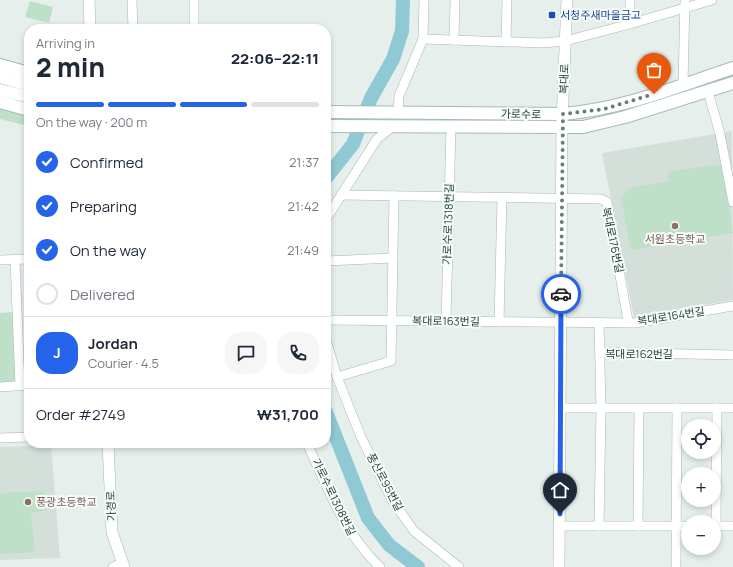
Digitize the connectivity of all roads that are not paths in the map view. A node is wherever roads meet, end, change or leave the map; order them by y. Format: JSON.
{"nodes":[{"id":1,"x":89,"y":0,"type":"edge"},
{"id":2,"x":132,"y":0,"type":"edge"},
{"id":3,"x":194,"y":0,"type":"edge"},
{"id":4,"x":424,"y":0,"type":"edge"},
{"id":5,"x":455,"y":0,"type":"edge"},
{"id":6,"x":507,"y":0,"type":"edge"},
{"id":7,"x":567,"y":0,"type":"edge"},
{"id":8,"x":630,"y":0,"type":"edge"},
{"id":9,"x":712,"y":0,"type":"edge"},
{"id":10,"x":685,"y":4,"type":"edge"},
{"id":11,"x":90,"y":24,"type":"edge"},
{"id":12,"x":133,"y":24,"type":"edge"},
{"id":13,"x":194,"y":24,"type":"edge"},
{"id":14,"x":630,"y":24,"type":"junction"},
{"id":15,"x":423,"y":39,"type":"junction"},
{"id":16,"x":454,"y":40,"type":"junction"},
{"id":17,"x":565,"y":40,"type":"junction"},
{"id":18,"x":506,"y":42,"type":"junction"},
{"id":19,"x":0,"y":65,"type":"edge"},
{"id":20,"x":733,"y":68,"type":"edge"},
{"id":21,"x":24,"y":72,"type":"edge"},
{"id":22,"x":0,"y":77,"type":"edge"},
{"id":23,"x":733,"y":83,"type":"edge"},
{"id":24,"x":24,"y":84,"type":"edge"},
{"id":25,"x":683,"y":84,"type":"junction"},
{"id":26,"x":0,"y":90,"type":"edge"},
{"id":27,"x":708,"y":91,"type":"junction"},
{"id":28,"x":24,"y":96,"type":"edge"},
{"id":29,"x":0,"y":102,"type":"edge"},
{"id":30,"x":24,"y":109,"type":"edge"},
{"id":31,"x":331,"y":109,"type":"edge"},
{"id":32,"x":331,"y":112,"type":"edge"},
{"id":33,"x":345,"y":112,"type":"junction"},
{"id":34,"x":398,"y":113,"type":"junction"},
{"id":35,"x":563,"y":114,"type":"junction"},
{"id":36,"x":331,"y":126,"type":"edge"},
{"id":37,"x":338,"y":126,"type":"junction"},
{"id":38,"x":392,"y":127,"type":"junction"},
{"id":39,"x":331,"y":128,"type":"edge"},
{"id":40,"x":451,"y":128,"type":"junction"},
{"id":41,"x":563,"y":128,"type":"junction"},
{"id":42,"x":331,"y":131,"type":"edge"},
{"id":43,"x":341,"y":195,"type":"junction"},
{"id":44,"x":394,"y":196,"type":"junction"},
{"id":45,"x":449,"y":196,"type":"junction"},
{"id":46,"x":502,"y":197,"type":"junction"},
{"id":47,"x":562,"y":198,"type":"junction"},
{"id":48,"x":733,"y":202,"type":"edge"},
{"id":49,"x":331,"y":211,"type":"edge"},
{"id":50,"x":393,"y":258,"type":"junction"},
{"id":51,"x":24,"y":259,"type":"edge"},
{"id":52,"x":0,"y":260,"type":"edge"},
{"id":53,"x":15,"y":260,"type":"junction"},
{"id":54,"x":331,"y":261,"type":"edge"},
{"id":55,"x":733,"y":306,"type":"edge"},
{"id":56,"x":331,"y":320,"type":"edge"},
{"id":57,"x":392,"y":321,"type":"junction"},
{"id":58,"x":446,"y":321,"type":"junction"},
{"id":59,"x":628,"y":321,"type":"junction"},
{"id":60,"x":499,"y":322,"type":"junction"},
{"id":61,"x":561,"y":322,"type":"junction"},
{"id":62,"x":599,"y":322,"type":"junction"},
{"id":63,"x":600,"y":352,"type":"junction"},
{"id":64,"x":733,"y":355,"type":"edge"},
{"id":65,"x":331,"y":357,"type":"edge"},
{"id":66,"x":337,"y":377,"type":"junction"},
{"id":67,"x":0,"y":386,"type":"edge"},
{"id":68,"x":24,"y":386,"type":"edge"},
{"id":69,"x":560,"y":408,"type":"junction"},
{"id":70,"x":639,"y":408,"type":"junction"},
{"id":71,"x":677,"y":408,"type":"junction"},
{"id":72,"x":717,"y":408,"type":"junction"},
{"id":73,"x":733,"y":408,"type":"edge"},
{"id":74,"x":601,"y":409,"type":"junction"},
{"id":75,"x":24,"y":437,"type":"edge"},
{"id":76,"x":0,"y":438,"type":"edge"},
{"id":77,"x":108,"y":448,"type":"edge"},
{"id":78,"x":310,"y":448,"type":"edge"},
{"id":79,"x":715,"y":515,"type":"edge"},
{"id":80,"x":559,"y":526,"type":"junction"},
{"id":81,"x":599,"y":526,"type":"junction"},
{"id":82,"x":638,"y":526,"type":"junction"},
{"id":83,"x":676,"y":526,"type":"junction"},
{"id":84,"x":681,"y":526,"type":"edge"},
{"id":85,"x":721,"y":526,"type":"edge"},
{"id":86,"x":733,"y":526,"type":"edge"},
{"id":87,"x":120,"y":566,"type":"edge"},
{"id":88,"x":380,"y":567,"type":"edge"},
{"id":89,"x":459,"y":567,"type":"edge"},
{"id":90,"x":559,"y":567,"type":"edge"},
{"id":91,"x":676,"y":567,"type":"edge"}],
"edges":[{"from":1,"to":11,"type":"street"},
{"from":2,"to":12,"type":"street"},
{"from":3,"to":13,"type":"street"},
{"from":4,"to":15,"type":"street"},
{"from":5,"to":16,"type":"street"},
{"from":6,"to":18,"type":"street"},
{"from":7,"to":17,"type":"street","name":"복대로"},
{"from":8,"to":14,"type":"street"},
{"from":9,"to":10,"type":"street"},
{"from":10,"to":14,"type":"street"},
{"from":10,"to":25,"type":"street"},
{"from":14,"to":17,"type":"street"},
{"from":15,"to":16,"type":"street"},
{"from":15,"to":34,"type":"street"},
{"from":16,"to":18,"type":"street"},
{"from":17,"to":18,"type":"street"},
{"from":17,"to":35,"type":"street","name":"복대로"},
{"from":19,"to":21,"type":"main road"},
{"from":20,"to":25,"type":"main road","name":"가로수로"},
{"from":22,"to":24,"type":"main road"},
{"from":23,"to":27,"type":"main road","name":"가로수로"},
{"from":25,"to":35,"type":"main road","name":"가로수로"},
{"from":26,"to":28,"type":"main road"},
{"from":27,"to":41,"type":"main road","name":"가로수로"},
{"from":27,"to":48,"type":"street"},
{"from":29,"to":30,"type":"main road"},
{"from":31,"to":33,"type":"main road"},
{"from":32,"to":33,"type":"main road","name":"가로수로"},
{"from":33,"to":34,"type":"main road","name":"가로수로"},
{"from":34,"to":35,"type":"main road","name":"가로수로"},
{"from":35,"to":41,"type":"street","name":"복대로"},
{"from":36,"to":37,"type":"main road","name":"가로수로"},
{"from":37,"to":38,"type":"main road","name":"가로수로"},
{"from":37,"to":39,"type":"main road"},
{"from":37,"to":42,"type":"main road"},
{"from":38,"to":40,"type":"main road","name":"가로수로"},
{"from":38,"to":43,"type":"street"},
{"from":40,"to":41,"type":"main road","name":"가로수로"},
{"from":40,"to":45,"type":"street","name":"가로수로1318번길"},
{"from":41,"to":47,"type":"street","name":"복대로"},
{"from":43,"to":44,"type":"street"},
{"from":43,"to":49,"type":"street"},
{"from":44,"to":45,"type":"street"},
{"from":44,"to":50,"type":"street"},
{"from":45,"to":46,"type":"street"},
{"from":45,"to":58,"type":"street","name":"가로수로1318번길"},
{"from":46,"to":47,"type":"street"},
{"from":46,"to":60,"type":"street"},
{"from":47,"to":59,"type":"street","name":"복대로176번길"},
{"from":47,"to":61,"type":"street","name":"복대로"},
{"from":50,"to":54,"type":"street"},
{"from":50,"to":57,"type":"street"},
{"from":51,"to":53,"type":"street"},
{"from":52,"to":53,"type":"street"},
{"from":53,"to":68,"type":"street"},
{"from":55,"to":59,"type":"street","name":"복대로164번길"},
{"from":56,"to":57,"type":"street","name":"복대로163번길"},
{"from":57,"to":58,"type":"street","name":"복대로163번길"},
{"from":57,"to":66,"type":"street"},
{"from":58,"to":60,"type":"street","name":"복대로163번길"},
{"from":59,"to":62,"type":"street","name":"복대로164번길"},
{"from":60,"to":61,"type":"street","name":"복대로163번길"},
{"from":61,"to":62,"type":"street","name":"복대로164번길"},
{"from":61,"to":69,"type":"street","name":"복대로"},
{"from":62,"to":63,"type":"street"},
{"from":63,"to":64,"type":"street","name":"복대로162번길"},
{"from":63,"to":74,"type":"street","name":"복대로162번길"},
{"from":65,"to":66,"type":"street","name":"풍산로95번길"},
{"from":66,"to":89,"type":"street","name":"풍산로95번길"},
{"from":67,"to":68,"type":"street"},
{"from":69,"to":74,"type":"street"},
{"from":69,"to":80,"type":"street","name":"복대로"},
{"from":70,"to":71,"type":"street"},
{"from":70,"to":74,"type":"street"},
{"from":70,"to":82,"type":"street"},
{"from":71,"to":72,"type":"street"},
{"from":71,"to":83,"type":"street"},
{"from":72,"to":73,"type":"street"},
{"from":72,"to":79,"type":"street"},
{"from":74,"to":81,"type":"street","name":"복대로162번길"},
{"from":75,"to":76,"type":"street"},
{"from":77,"to":87,"type":"street","name":"가경로"},
{"from":78,"to":88,"type":"street","name":"가로수로1308번길"},
{"from":80,"to":81,"type":"street"},
{"from":80,"to":90,"type":"street","name":"복대로"},
{"from":81,"to":82,"type":"street"},
{"from":82,"to":83,"type":"street"},
{"from":83,"to":84,"type":"street"},
{"from":83,"to":91,"type":"street"},
{"from":85,"to":86,"type":"street"}]}
